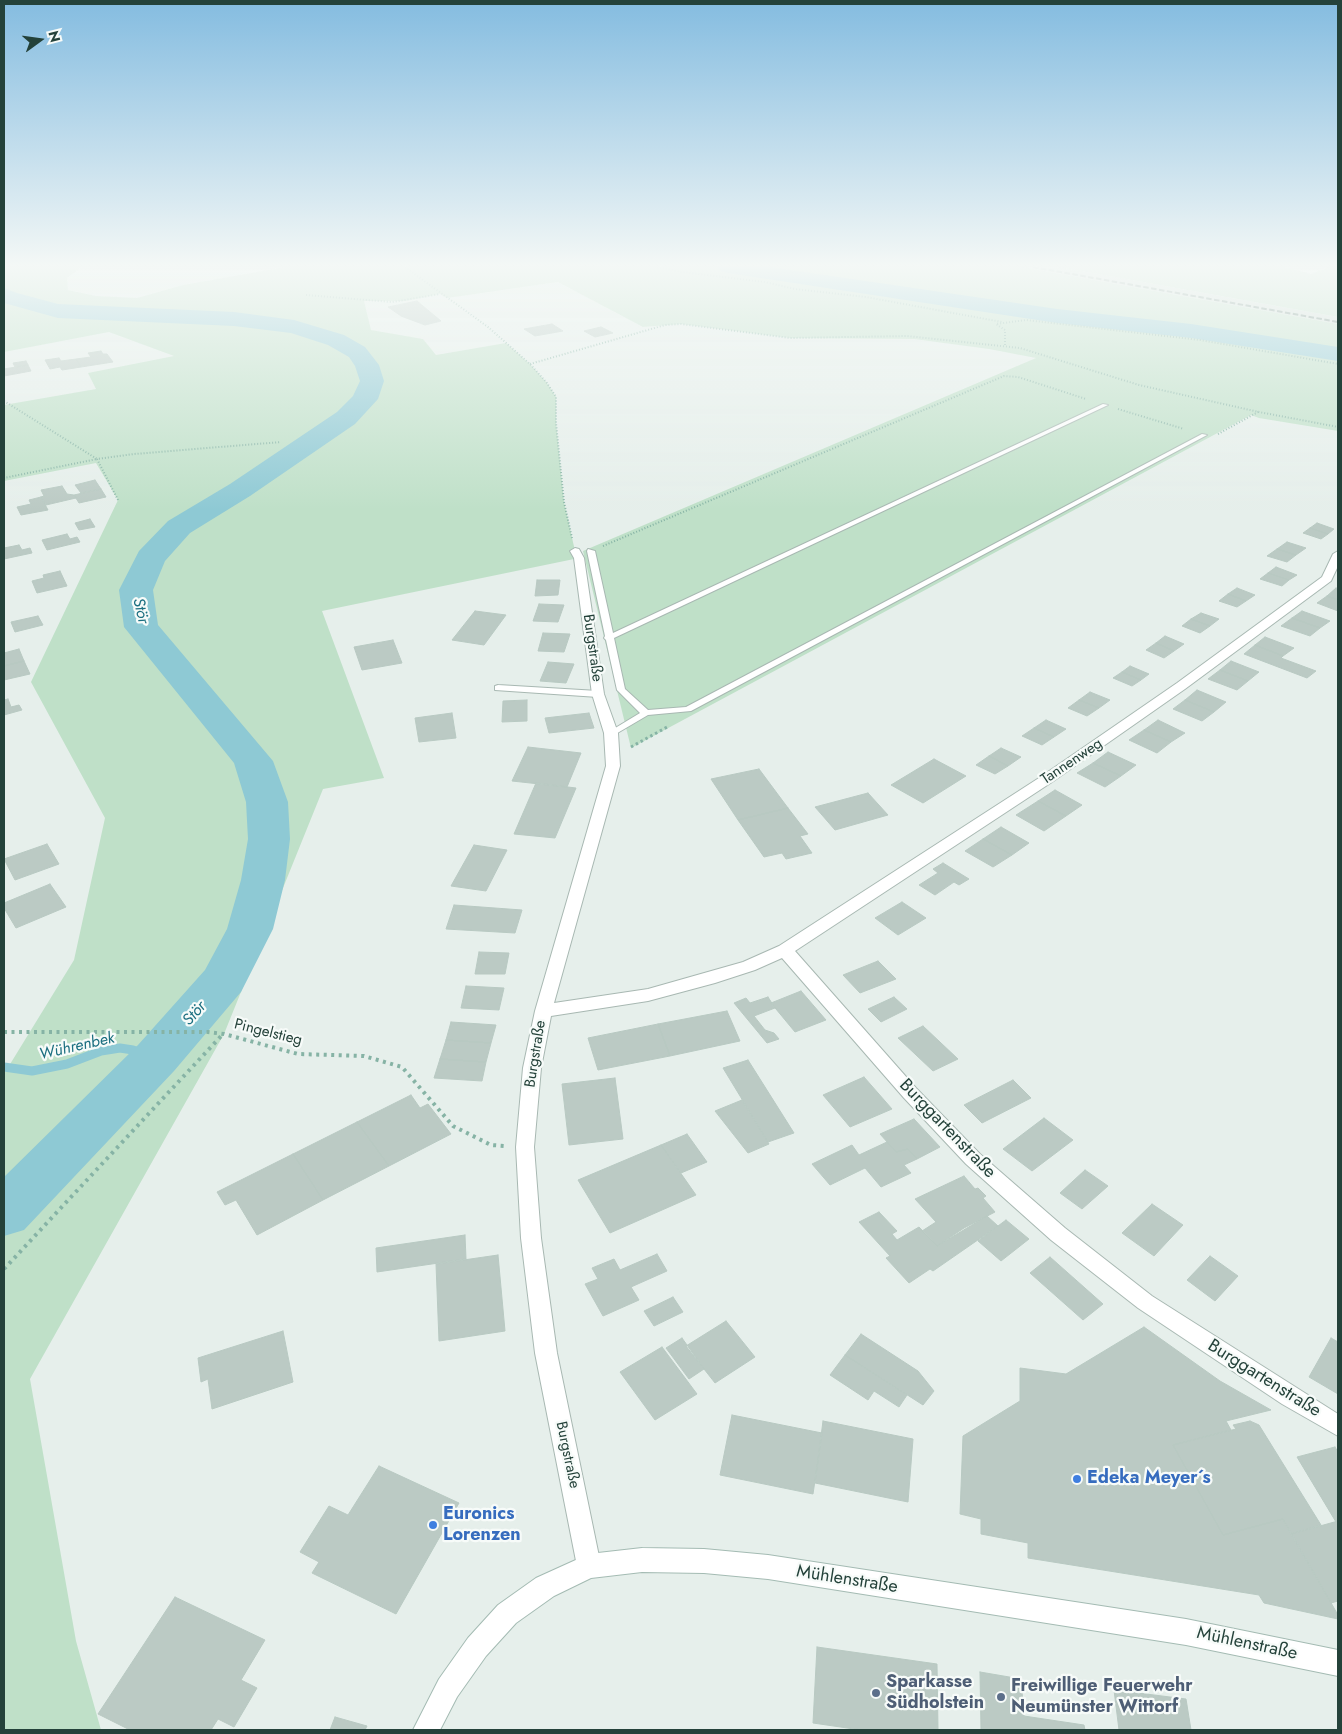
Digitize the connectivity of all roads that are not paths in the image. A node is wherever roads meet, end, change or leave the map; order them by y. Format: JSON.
{"nodes":[{"id":1,"x":1105,"y":405,"type":"road end"},
{"id":2,"x":1204,"y":435,"type":"road end"},
{"id":3,"x":575,"y":551,"type":"road end"},
{"id":4,"x":591,"y":551,"type":"road end"},
{"id":5,"x":1338,"y":554,"type":"edge"},
{"id":6,"x":608,"y":638,"type":"junction"},
{"id":7,"x":498,"y":688,"type":"dead end"},
{"id":8,"x":598,"y":694,"type":"junction"},
{"id":9,"x":646,"y":713,"type":"junction"},
{"id":10,"x":611,"y":733,"type":"junction"},
{"id":11,"x":785,"y":950,"type":"junction"},
{"id":12,"x":542,"y":1011,"type":"junction"},
{"id":13,"x":1338,"y":1426,"type":"edge"},
{"id":14,"x":589,"y":1566,"type":"junction"},
{"id":15,"x":1338,"y":1663,"type":"edge"},
{"id":16,"x":426,"y":1730,"type":"edge"}],
"edges":[{"from":1,"to":6,"type":"lane"},
{"from":2,"to":9,"type":"lane"},
{"from":3,"to":8,"type":"street","name":"Burgstraße"},
{"from":4,"to":6,"type":"lane"},
{"from":5,"to":11,"type":"street","name":"Tannenweg"},
{"from":6,"to":9,"type":"lane"},
{"from":7,"to":8,"type":"lane"},
{"from":8,"to":10,"type":"street","name":"Burgstraße"},
{"from":9,"to":10,"type":"lane"},
{"from":10,"to":12,"type":"street","name":"Burgstraße"},
{"from":11,"to":12,"type":"street"},
{"from":11,"to":13,"type":"street","name":"Burggartenstraße"},
{"from":12,"to":14,"type":"street","name":"Burgstraße"},
{"from":14,"to":15,"type":"street","name":"Mühlenstraße"},
{"from":14,"to":16,"type":"street","name":"Mühlenstraße"}]}
